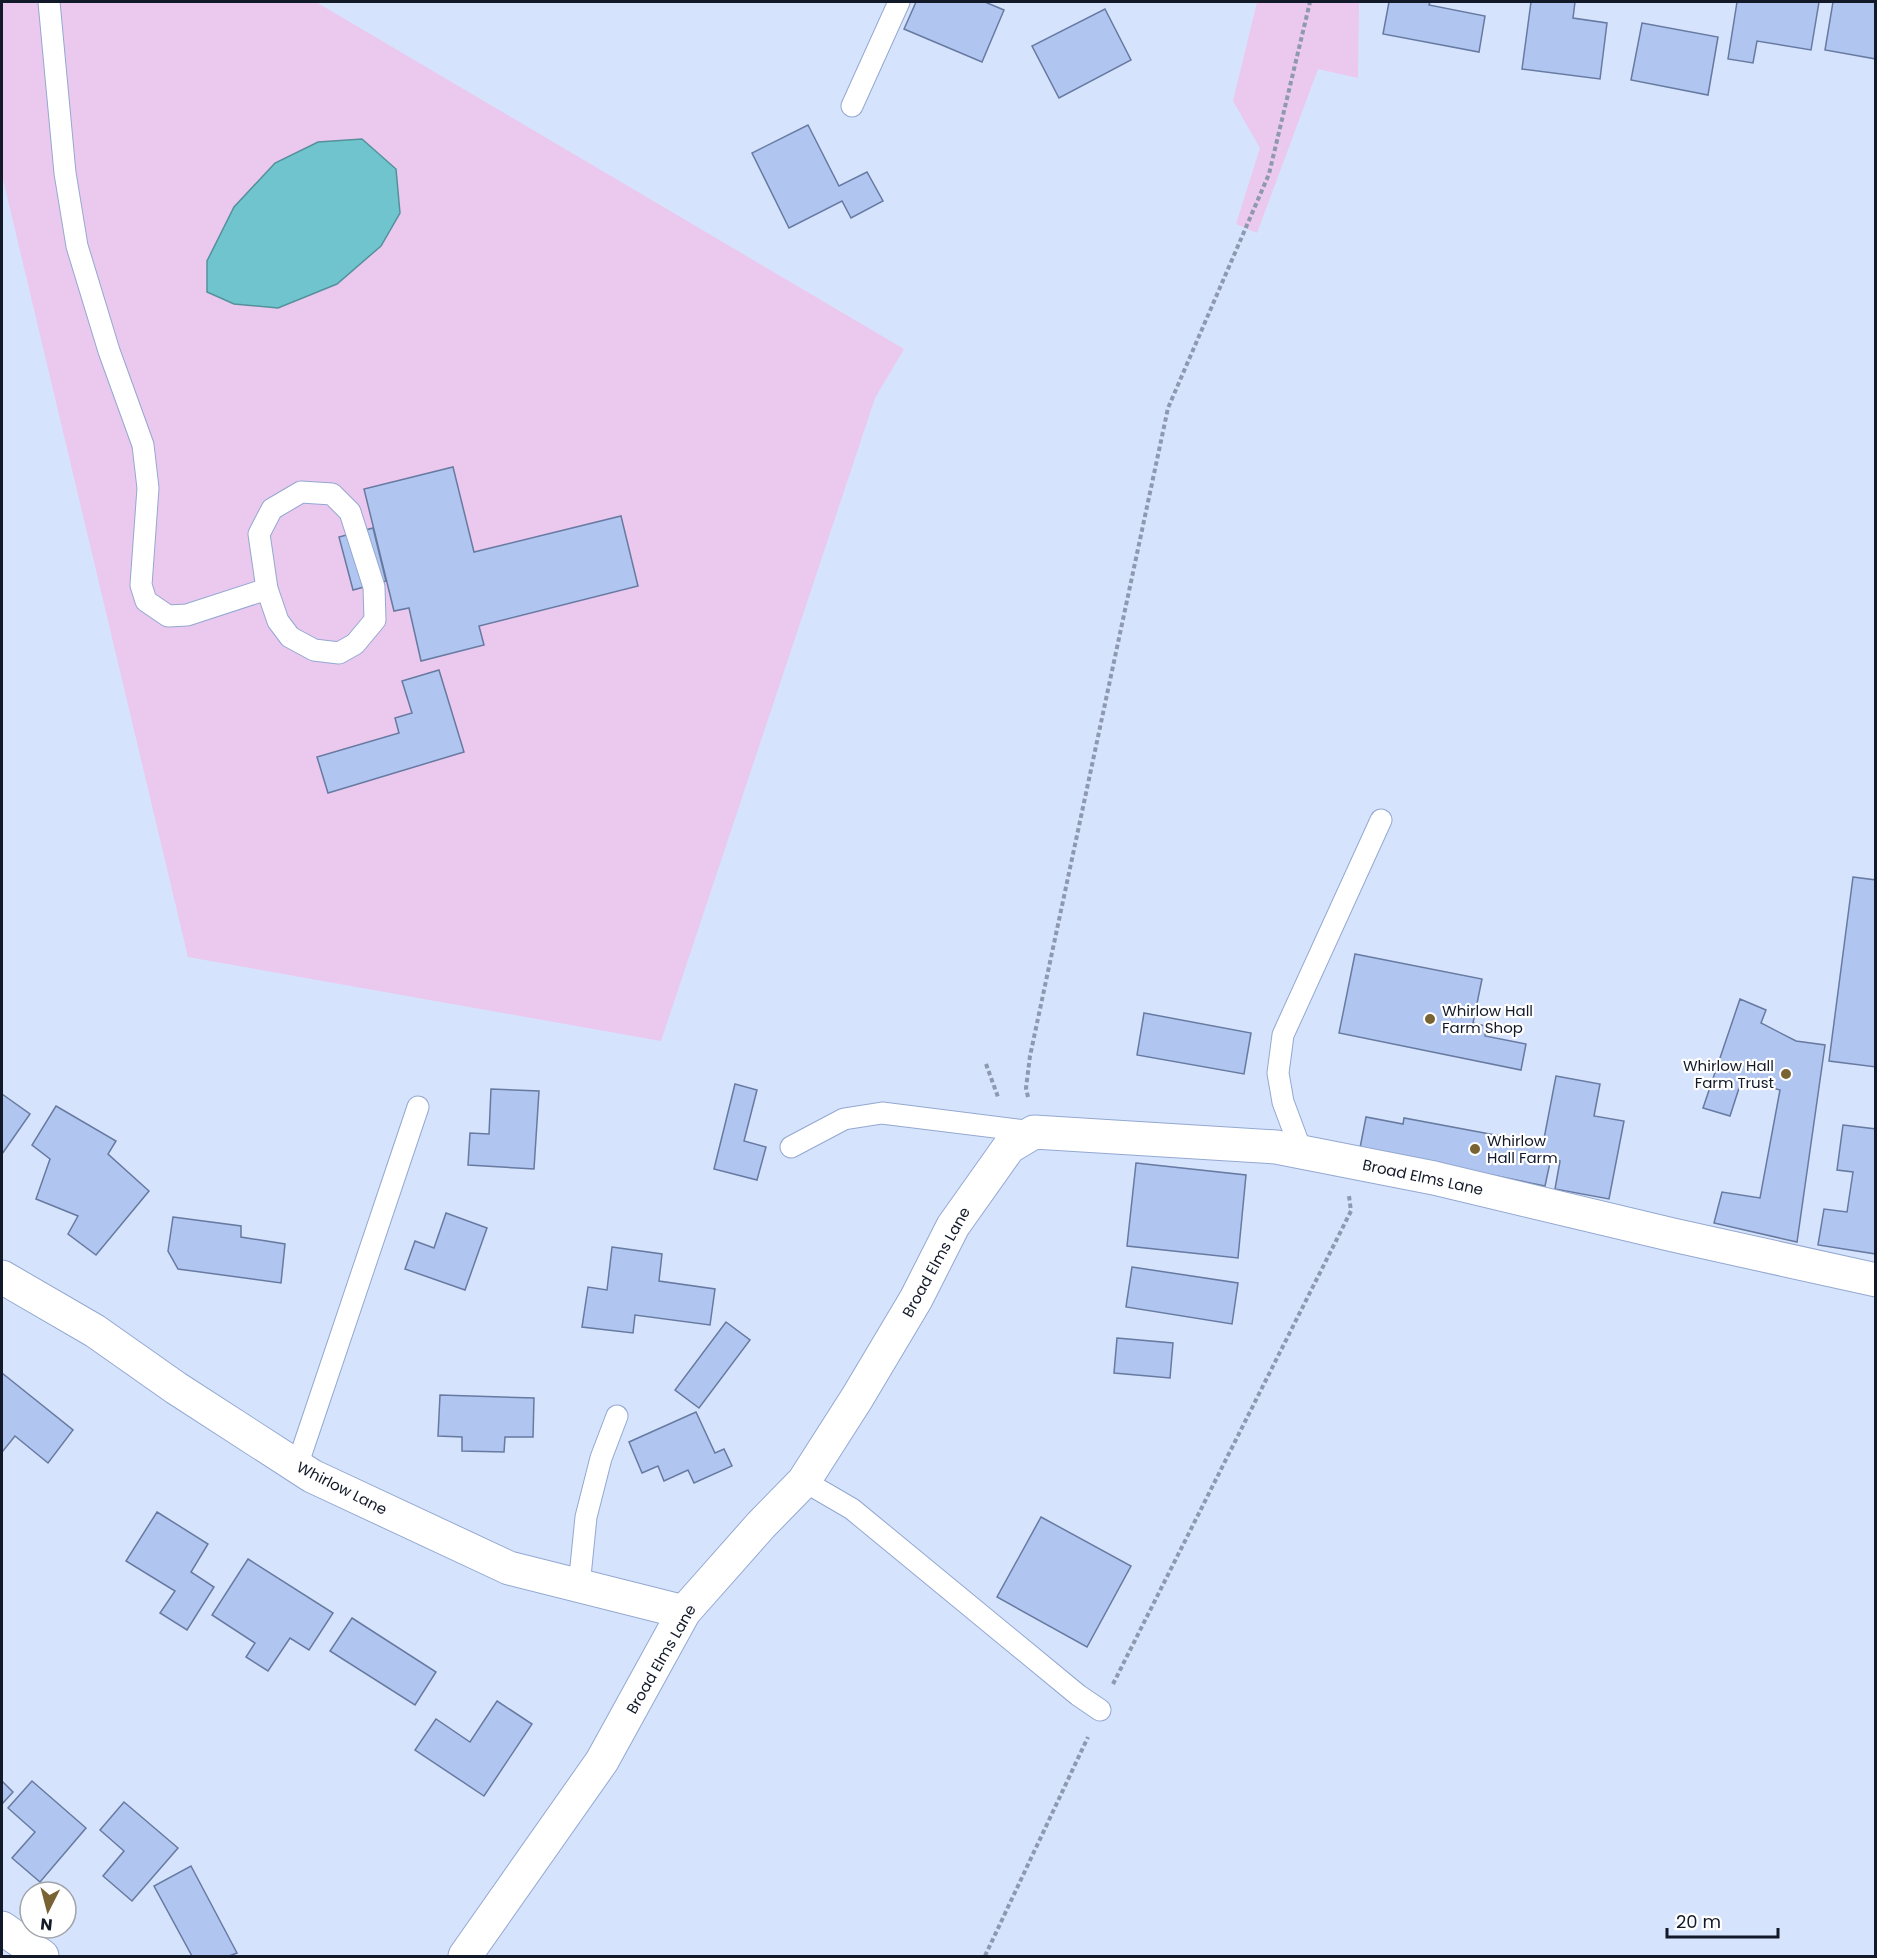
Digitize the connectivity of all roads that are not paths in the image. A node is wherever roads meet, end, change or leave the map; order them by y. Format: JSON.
{"nodes":[{"id":1,"x":49,"y":2,"type":"edge"},
{"id":2,"x":899,"y":2,"type":"edge"},
{"id":3,"x":852,"y":106,"type":"dead end"},
{"id":4,"x":267,"y":589,"type":"junction"},
{"id":5,"x":1381,"y":820,"type":"dead end"},
{"id":6,"x":418,"y":1107,"type":"dead end"},
{"id":7,"x":1034,"y":1132,"type":"junction"},
{"id":8,"x":791,"y":1147,"type":"dead end"},
{"id":9,"x":1302,"y":1153,"type":"junction"},
{"id":10,"x":2,"y":1277,"type":"edge"},
{"id":11,"x":1875,"y":1280,"type":"edge"},
{"id":12,"x":617,"y":1416,"type":"dead end"},
{"id":13,"x":297,"y":1466,"type":"junction"},
{"id":14,"x":804,"y":1481,"type":"junction"},
{"id":15,"x":579,"y":1586,"type":"junction"},
{"id":16,"x":684,"y":1612,"type":"junction"},
{"id":17,"x":1100,"y":1710,"type":"road end"},
{"id":18,"x":2,"y":1928,"type":"edge"},
{"id":19,"x":42,"y":1956,"type":"edge"},
{"id":20,"x":465,"y":1956,"type":"edge"}],
"edges":[{"from":1,"to":4,"type":"lane"},
{"from":2,"to":3,"type":"lane"},
{"from":4,"to":4,"type":"lane"},
{"from":5,"to":9,"type":"lane"},
{"from":6,"to":13,"type":"lane"},
{"from":7,"to":8,"type":"lane"},
{"from":7,"to":9,"type":"street","name":"Broad Elms Lane"},
{"from":7,"to":14,"type":"street","name":"Broad Elms Lane"},
{"from":9,"to":11,"type":"street","name":"Broad Elms Lane"},
{"from":10,"to":13,"type":"street","name":"Whirlow Lane"},
{"from":12,"to":15,"type":"lane"},
{"from":13,"to":15,"type":"street","name":"Whirlow Lane"},
{"from":14,"to":16,"type":"street","name":"Broad Elms Lane"},
{"from":14,"to":17,"type":"lane"},
{"from":15,"to":16,"type":"street","name":"Whirlow Lane"},
{"from":16,"to":20,"type":"street","name":"Broad Elms Lane"},
{"from":18,"to":19,"type":"street"}]}
